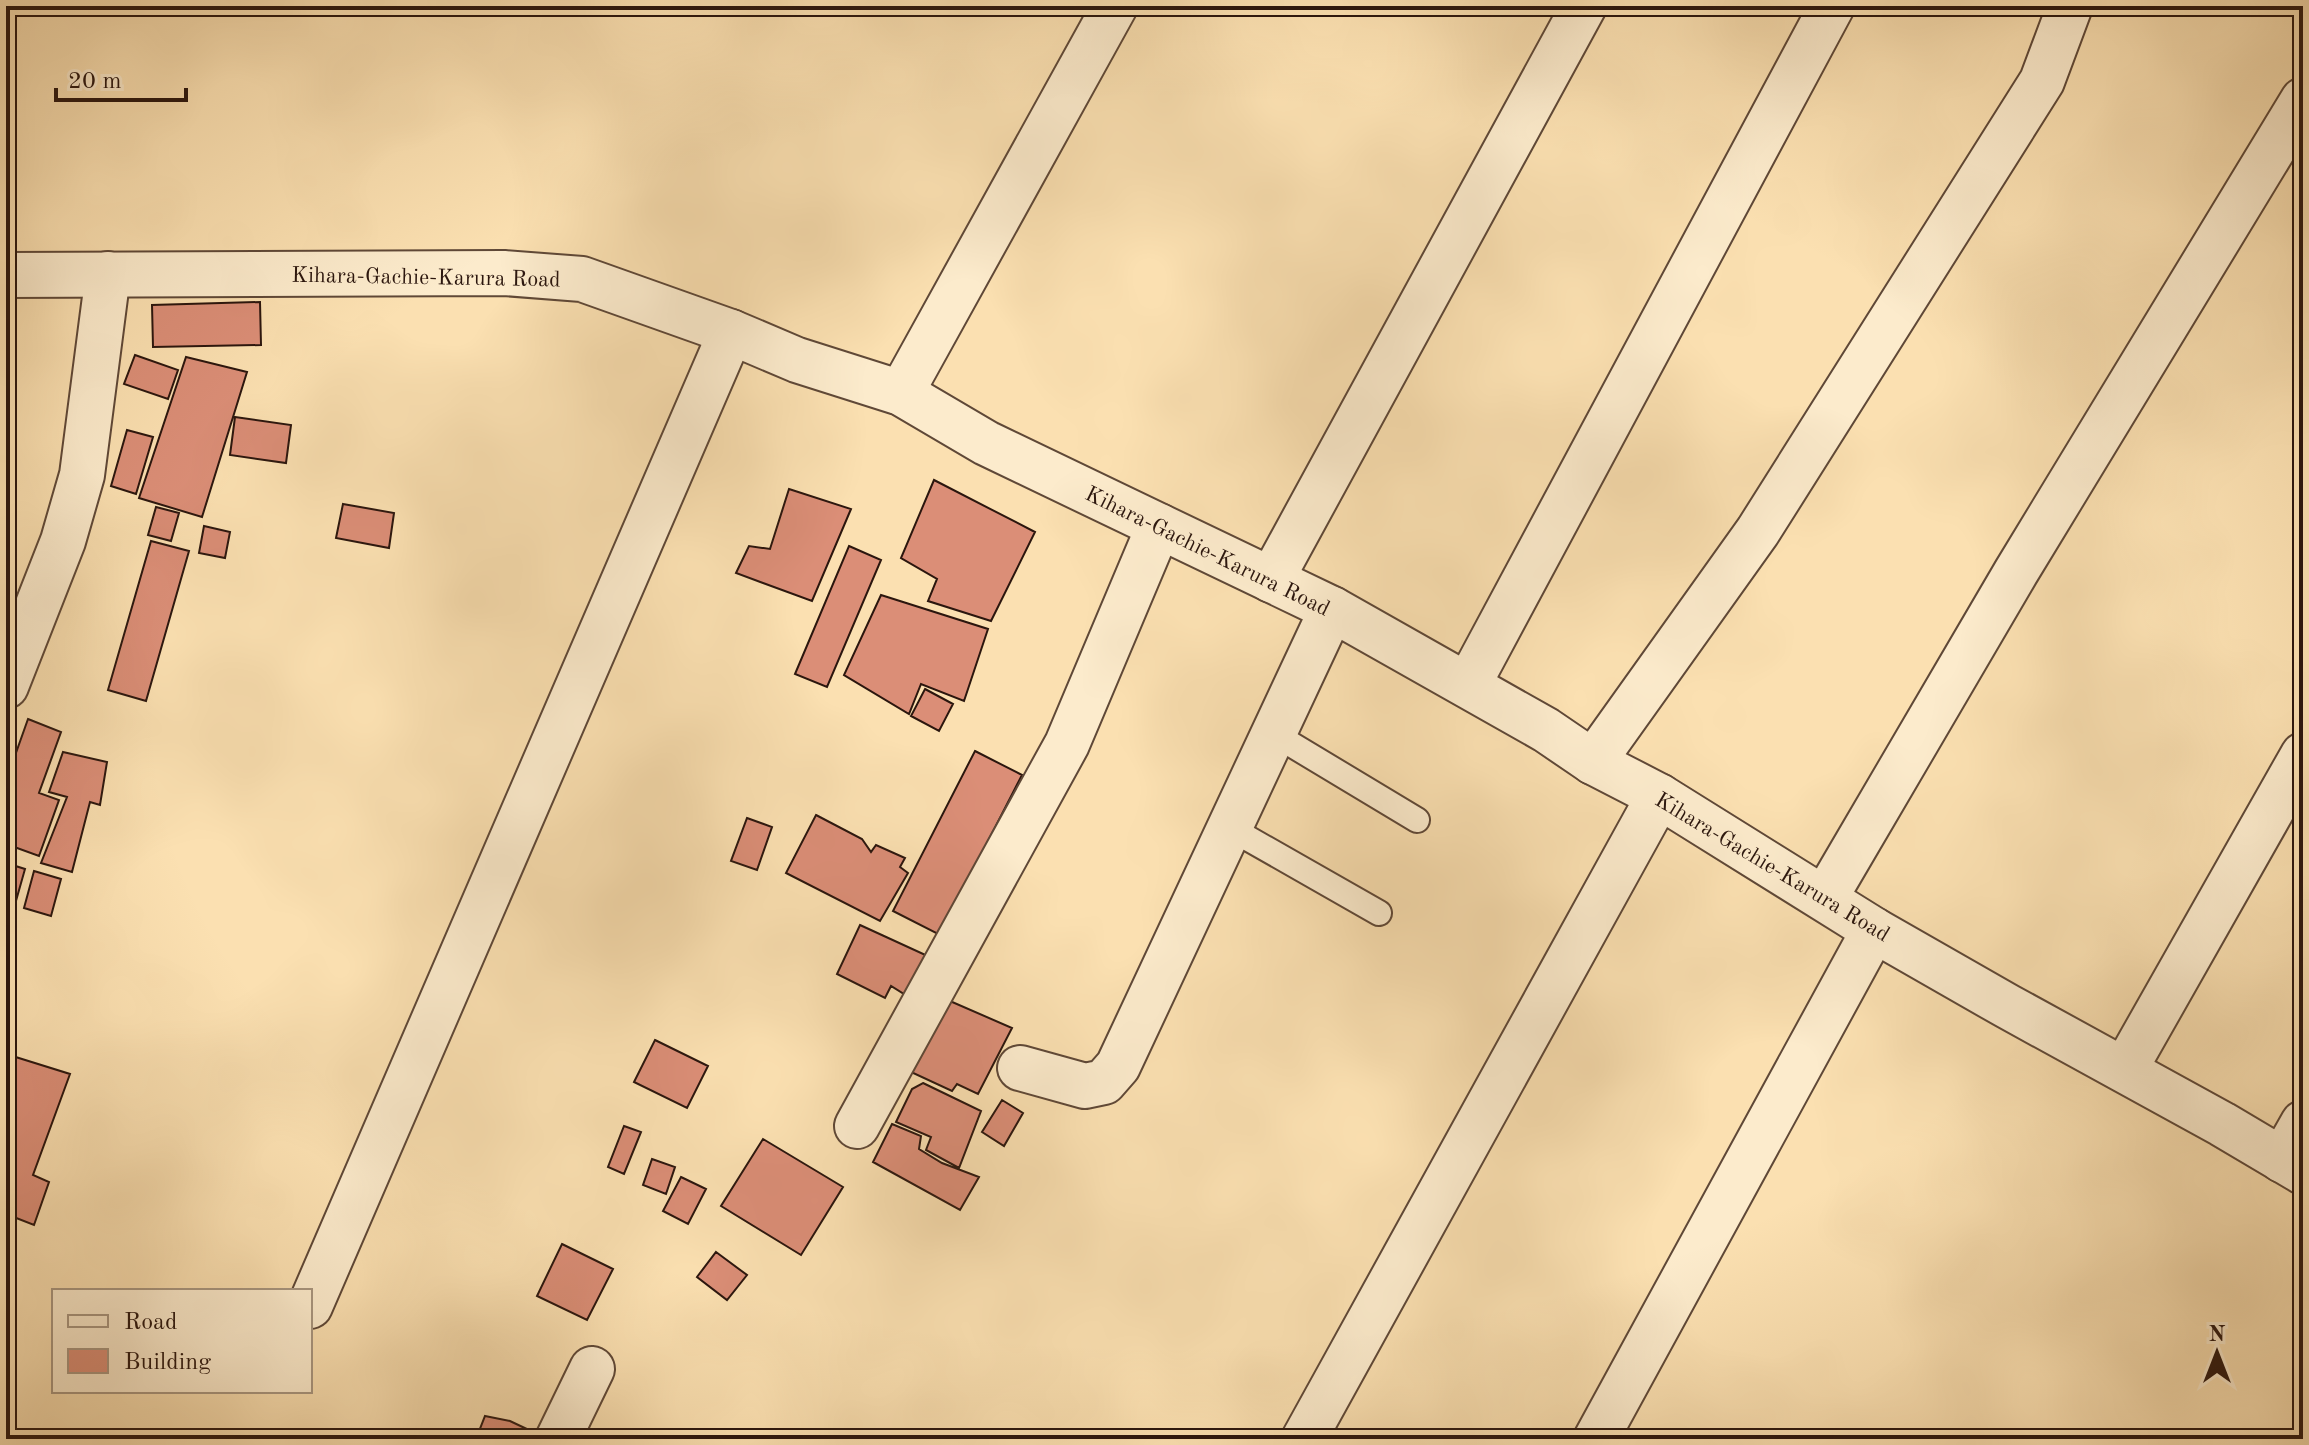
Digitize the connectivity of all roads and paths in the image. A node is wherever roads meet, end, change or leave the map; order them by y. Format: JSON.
{"nodes":[{"id":1,"x":1115,"y":6,"type":"edge"},
{"id":2,"x":1584,"y":6,"type":"edge"},
{"id":3,"x":1832,"y":6,"type":"edge"},
{"id":4,"x":2070,"y":6,"type":"edge"},
{"id":5,"x":2303,"y":100,"type":"edge"},
{"id":6,"x":108,"y":274,"type":"junction"},
{"id":7,"x":6,"y":275,"type":"edge"},
{"id":8,"x":731,"y":332,"type":"junction"},
{"id":9,"x":901,"y":393,"type":"junction"},
{"id":10,"x":1159,"y":526,"type":"junction"},
{"id":11,"x":1271,"y":580,"type":"junction"},
{"id":12,"x":1332,"y":609,"type":"junction"},
{"id":13,"x":1468,"y":685,"type":"junction"},
{"id":14,"x":6,"y":686,"type":"edge"},
{"id":15,"x":1274,"y":734,"type":"junction"},
{"id":16,"x":2303,"y":755,"type":"edge"},
{"id":17,"x":1593,"y":762,"type":"junction"},
{"id":18,"x":1659,"y":796,"type":"junction"},
{"id":19,"x":1417,"y":820,"type":"dead end"},
{"id":20,"x":1228,"y":827,"type":"junction"},
{"id":21,"x":1825,"y":898,"type":"junction"},
{"id":22,"x":1379,"y":913,"type":"dead end"},
{"id":23,"x":1874,"y":930,"type":"junction"},
{"id":24,"x":1020,"y":1068,"type":"dead end"},
{"id":25,"x":2125,"y":1069,"type":"junction"},
{"id":26,"x":857,"y":1126,"type":"dead end"},
{"id":27,"x":2296,"y":1152,"type":"edge"},
{"id":28,"x":312,"y":1301,"type":"edge"},
{"id":29,"x":592,"y":1369,"type":"dead end"},
{"id":30,"x":558,"y":1439,"type":"edge"},
{"id":31,"x":1304,"y":1439,"type":"edge"},
{"id":32,"x":1596,"y":1439,"type":"edge"}],
"edges":[{"from":1,"to":9,"type":"street"},
{"from":2,"to":11,"type":"street"},
{"from":3,"to":13,"type":"street"},
{"from":4,"to":17,"type":"street"},
{"from":5,"to":21,"type":"street"},
{"from":6,"to":7,"type":"street","name":"Kihara-Gachie-Karura Road"},
{"from":6,"to":8,"type":"street","name":"Kihara-Gachie-Karura Road"},
{"from":6,"to":14,"type":"street"},
{"from":8,"to":9,"type":"street","name":"Kihara-Gachie-Karura Road"},
{"from":8,"to":28,"type":"street"},
{"from":9,"to":10,"type":"street","name":"Kihara-Gachie-Karura Road"},
{"from":10,"to":11,"type":"street","name":"Kihara-Gachie-Karura Road"},
{"from":10,"to":26,"type":"street"},
{"from":11,"to":12,"type":"street","name":"Kihara-Gachie-Karura Road"},
{"from":12,"to":13,"type":"street","name":"Kihara-Gachie-Karura Road"},
{"from":12,"to":15,"type":"street"},
{"from":13,"to":17,"type":"street","name":"Kihara-Gachie-Karura Road"},
{"from":15,"to":19,"type":"lane"},
{"from":15,"to":20,"type":"street"},
{"from":16,"to":25,"type":"street"},
{"from":17,"to":18,"type":"street","name":"Kihara-Gachie-Karura Road"},
{"from":18,"to":21,"type":"street","name":"Kihara-Gachie-Karura Road"},
{"from":18,"to":31,"type":"street"},
{"from":20,"to":22,"type":"lane"},
{"from":20,"to":24,"type":"street"},
{"from":21,"to":23,"type":"street","name":"Kihara-Gachie-Karura Road"},
{"from":23,"to":25,"type":"street","name":"Kihara-Gachie-Karura Road"},
{"from":23,"to":32,"type":"street"},
{"from":25,"to":27,"type":"street","name":"Kihara-Gachie-Karura Road"},
{"from":29,"to":30,"type":"street"}]}
